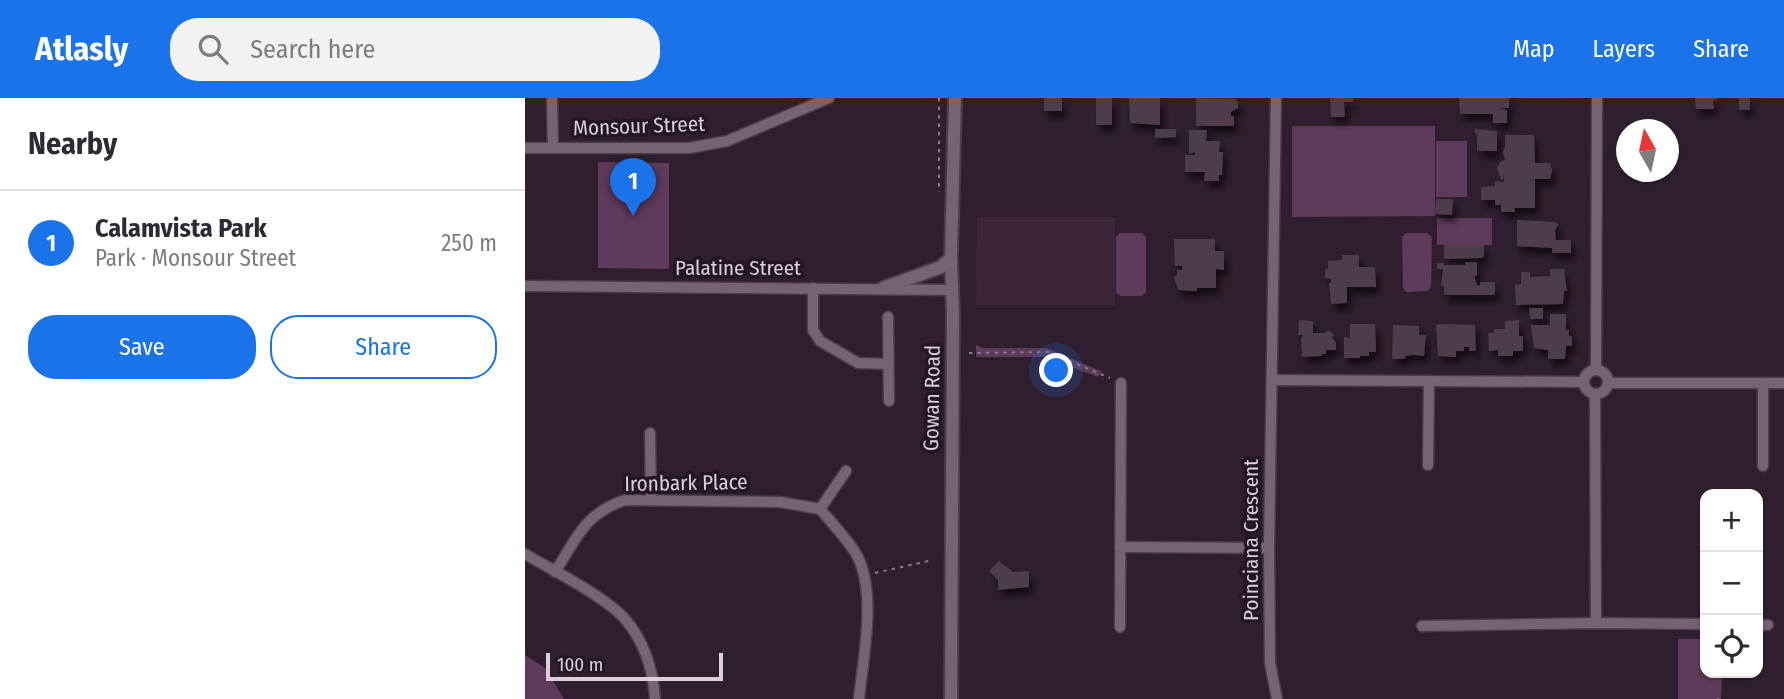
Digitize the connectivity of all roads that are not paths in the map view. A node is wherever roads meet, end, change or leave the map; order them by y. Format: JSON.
{"nodes":[{"id":1,"x":552,"y":98,"type":"edge"},
{"id":2,"x":829,"y":98,"type":"edge"},
{"id":3,"x":955,"y":98,"type":"edge"},
{"id":4,"x":1276,"y":98,"type":"edge"},
{"id":5,"x":1597,"y":98,"type":"edge"},
{"id":6,"x":553,"y":147,"type":"junction"},
{"id":7,"x":525,"y":148,"type":"edge"},
{"id":8,"x":951,"y":258,"type":"junction"},
{"id":9,"x":525,"y":286,"type":"edge"},
{"id":10,"x":813,"y":288,"type":"junction"},
{"id":11,"x":883,"y":288,"type":"junction"},
{"id":12,"x":952,"y":289,"type":"junction"},
{"id":13,"x":888,"y":317,"type":"dead end"},
{"id":14,"x":888,"y":363,"type":"junction"},
{"id":15,"x":1596,"y":370,"type":"junction"},
{"id":16,"x":1272,"y":380,"type":"junction"},
{"id":17,"x":1429,"y":381,"type":"junction"},
{"id":18,"x":1583,"y":382,"type":"junction"},
{"id":19,"x":1121,"y":383,"type":"road end"},
{"id":20,"x":1608,"y":383,"type":"junction"},
{"id":21,"x":1763,"y":383,"type":"junction"},
{"id":22,"x":1784,"y":383,"type":"edge"},
{"id":23,"x":1595,"y":394,"type":"junction"},
{"id":24,"x":888,"y":401,"type":"dead end"},
{"id":25,"x":650,"y":433,"type":"dead end"},
{"id":26,"x":1428,"y":465,"type":"dead end"},
{"id":27,"x":1763,"y":466,"type":"dead end"},
{"id":28,"x":846,"y":471,"type":"dead end"},
{"id":29,"x":651,"y":499,"type":"junction"},
{"id":30,"x":820,"y":509,"type":"junction"},
{"id":31,"x":1120,"y":547,"type":"junction"},
{"id":32,"x":1269,"y":548,"type":"junction"},
{"id":33,"x":525,"y":554,"type":"edge"},
{"id":34,"x":555,"y":572,"type":"junction"},
{"id":35,"x":1596,"y":623,"type":"junction"},
{"id":36,"x":1700,"y":624,"type":"edge"},
{"id":37,"x":1422,"y":626,"type":"dead end"},
{"id":38,"x":1120,"y":627,"type":"dead end"},
{"id":39,"x":655,"y":699,"type":"edge"},
{"id":40,"x":859,"y":699,"type":"edge"},
{"id":41,"x":951,"y":699,"type":"edge"},
{"id":42,"x":1277,"y":699,"type":"edge"}],
"edges":[{"from":1,"to":6,"type":"street"},
{"from":2,"to":6,"type":"street","name":"Monsour Street"},
{"from":3,"to":8,"type":"main road","name":"Gowan Road"},
{"from":4,"to":16,"type":"street","name":"Poinciana Crescent"},
{"from":5,"to":15,"type":"street"},
{"from":6,"to":7,"type":"street","name":"Monsour Street"},
{"from":8,"to":11,"type":"main road"},
{"from":8,"to":12,"type":"main road","name":"Gowan Road"},
{"from":9,"to":10,"type":"street","name":"Palatine Street"},
{"from":10,"to":11,"type":"street","name":"Palatine Street"},
{"from":10,"to":14,"type":"street"},
{"from":11,"to":12,"type":"street","name":"Palatine Street"},
{"from":12,"to":41,"type":"main road","name":"Gowan Road"},
{"from":13,"to":14,"type":"street"},
{"from":14,"to":24,"type":"street"},
{"from":15,"to":18,"type":"street"},
{"from":15,"to":20,"type":"street"},
{"from":16,"to":17,"type":"street"},
{"from":16,"to":32,"type":"street","name":"Poinciana Crescent"},
{"from":17,"to":18,"type":"street"},
{"from":17,"to":26,"type":"street"},
{"from":18,"to":23,"type":"street"},
{"from":19,"to":31,"type":"street"},
{"from":20,"to":21,"type":"street"},
{"from":20,"to":23,"type":"street"},
{"from":21,"to":22,"type":"street"},
{"from":21,"to":27,"type":"street"},
{"from":23,"to":35,"type":"street"},
{"from":25,"to":29,"type":"street"},
{"from":28,"to":30,"type":"street"},
{"from":29,"to":30,"type":"street","name":"Ironbark Place"},
{"from":29,"to":34,"type":"street","name":"Ironbark Place"},
{"from":30,"to":40,"type":"street"},
{"from":31,"to":32,"type":"street"},
{"from":31,"to":38,"type":"street"},
{"from":32,"to":42,"type":"street","name":"Poinciana Crescent"},
{"from":33,"to":34,"type":"street"},
{"from":34,"to":39,"type":"street"},
{"from":35,"to":36,"type":"street"},
{"from":35,"to":37,"type":"street"}]}
